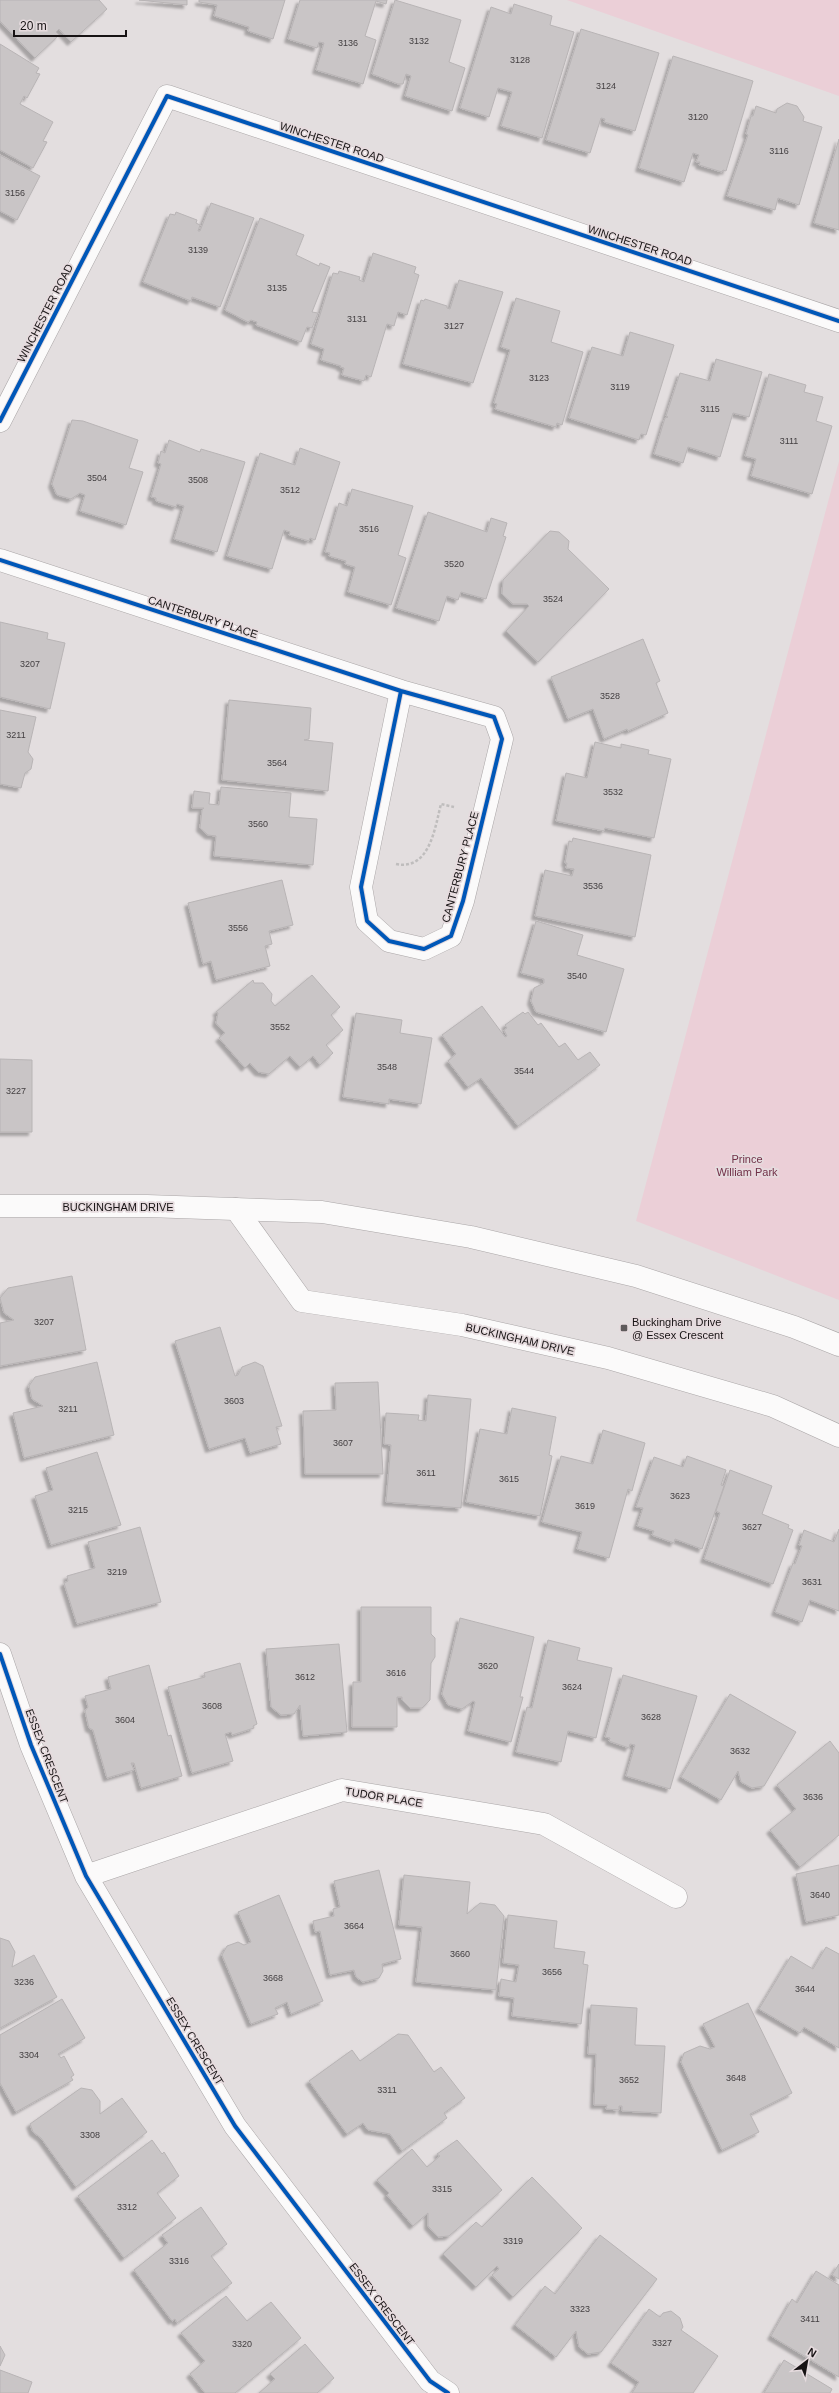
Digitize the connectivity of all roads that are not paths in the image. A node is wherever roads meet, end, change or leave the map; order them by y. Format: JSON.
{"nodes":[{"id":1,"x":839,"y":321,"type":"edge"},
{"id":2,"x":0,"y":421,"type":"edge"},
{"id":3,"x":0,"y":560,"type":"edge"},
{"id":4,"x":401,"y":691,"type":"junction"},
{"id":5,"x":0,"y":1206,"type":"edge"},
{"id":6,"x":236,"y":1209,"type":"junction"},
{"id":7,"x":839,"y":1346,"type":"edge"},
{"id":8,"x":839,"y":1436,"type":"edge"},
{"id":9,"x":0,"y":1654,"type":"edge"},
{"id":10,"x":86,"y":1876,"type":"junction"},
{"id":11,"x":676,"y":1897,"type":"dead end"},
{"id":12,"x":432,"y":2389,"type":"edge"}],
"edges":[{"from":1,"to":2,"type":"street","name":"WINCHESTER ROAD"},
{"from":3,"to":4,"type":"street","name":"CANTERBURY PLACE"},
{"from":4,"to":4,"type":"street","name":"CANTERBURY PLACE"},
{"from":5,"to":6,"type":"street","name":"BUCKINGHAM DRIVE"},
{"from":6,"to":7,"type":"street","name":"BUCKINGHAM DRIVE"},
{"from":6,"to":8,"type":"street","name":"BUCKINGHAM DRIVE"},
{"from":9,"to":10,"type":"street","name":"ESSEX CRESCENT"},
{"from":10,"to":11,"type":"street","name":"TUDOR PLACE"},
{"from":10,"to":12,"type":"street","name":"ESSEX CRESCENT"}]}
